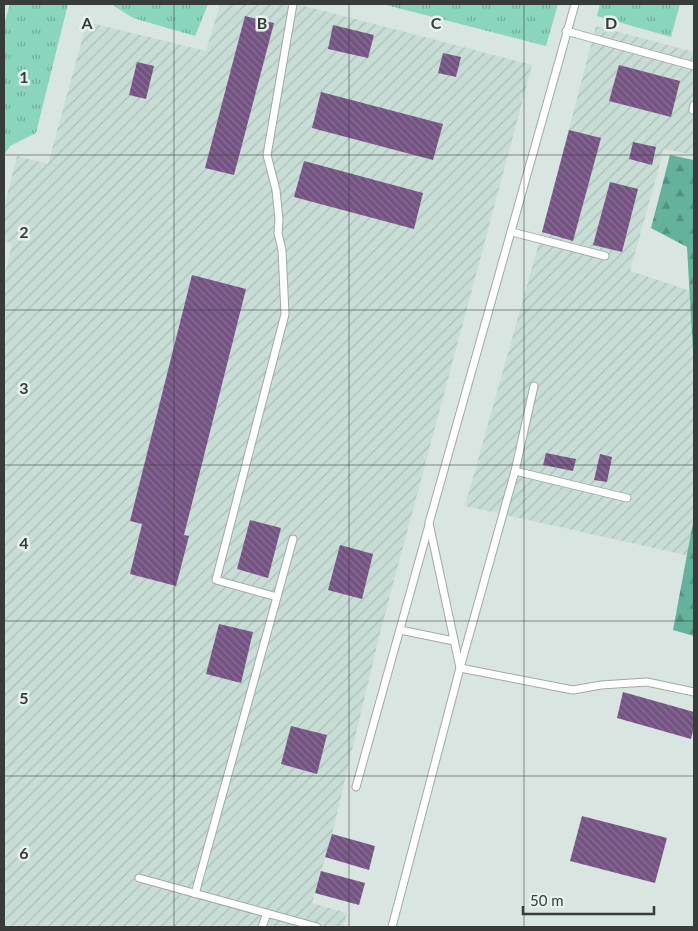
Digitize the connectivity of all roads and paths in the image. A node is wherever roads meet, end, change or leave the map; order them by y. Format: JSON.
{"nodes":[{"id":1,"x":293,"y":4,"type":"edge"},
{"id":2,"x":575,"y":4,"type":"edge"},
{"id":3,"x":566,"y":32,"type":"junction"},
{"id":4,"x":694,"y":66,"type":"edge"},
{"id":5,"x":512,"y":232,"type":"junction"},
{"id":6,"x":605,"y":256,"type":"dead end"},
{"id":7,"x":534,"y":386,"type":"dead end"},
{"id":8,"x":515,"y":471,"type":"junction"},
{"id":9,"x":628,"y":498,"type":"dead end"},
{"id":10,"x":429,"y":523,"type":"junction"},
{"id":11,"x":293,"y":538,"type":"dead end"},
{"id":12,"x":277,"y":597,"type":"junction"},
{"id":13,"x":400,"y":630,"type":"junction"},
{"id":14,"x":454,"y":641,"type":"junction"},
{"id":15,"x":460,"y":668,"type":"junction"},
{"id":16,"x":694,"y":692,"type":"edge"},
{"id":17,"x":356,"y":787,"type":"dead end"},
{"id":18,"x":139,"y":878,"type":"dead end"},
{"id":19,"x":195,"y":894,"type":"junction"},
{"id":20,"x":267,"y":913,"type":"junction"},
{"id":21,"x":262,"y":927,"type":"edge"},
{"id":22,"x":317,"y":927,"type":"edge"},
{"id":23,"x":392,"y":927,"type":"edge"}],
"edges":[{"from":1,"to":12,"type":"lane"},
{"from":2,"to":3,"type":"lane"},
{"from":3,"to":4,"type":"lane"},
{"from":3,"to":5,"type":"lane"},
{"from":5,"to":6,"type":"lane"},
{"from":5,"to":10,"type":"lane"},
{"from":7,"to":8,"type":"lane"},
{"from":8,"to":9,"type":"lane"},
{"from":8,"to":15,"type":"lane"},
{"from":10,"to":13,"type":"lane"},
{"from":10,"to":14,"type":"lane"},
{"from":11,"to":12,"type":"lane"},
{"from":12,"to":19,"type":"lane"},
{"from":13,"to":14,"type":"lane"},
{"from":13,"to":17,"type":"lane"},
{"from":14,"to":15,"type":"lane"},
{"from":15,"to":16,"type":"lane"},
{"from":15,"to":23,"type":"lane"},
{"from":18,"to":19,"type":"lane"},
{"from":19,"to":20,"type":"lane"},
{"from":20,"to":21,"type":"lane"},
{"from":20,"to":22,"type":"lane"}]}
